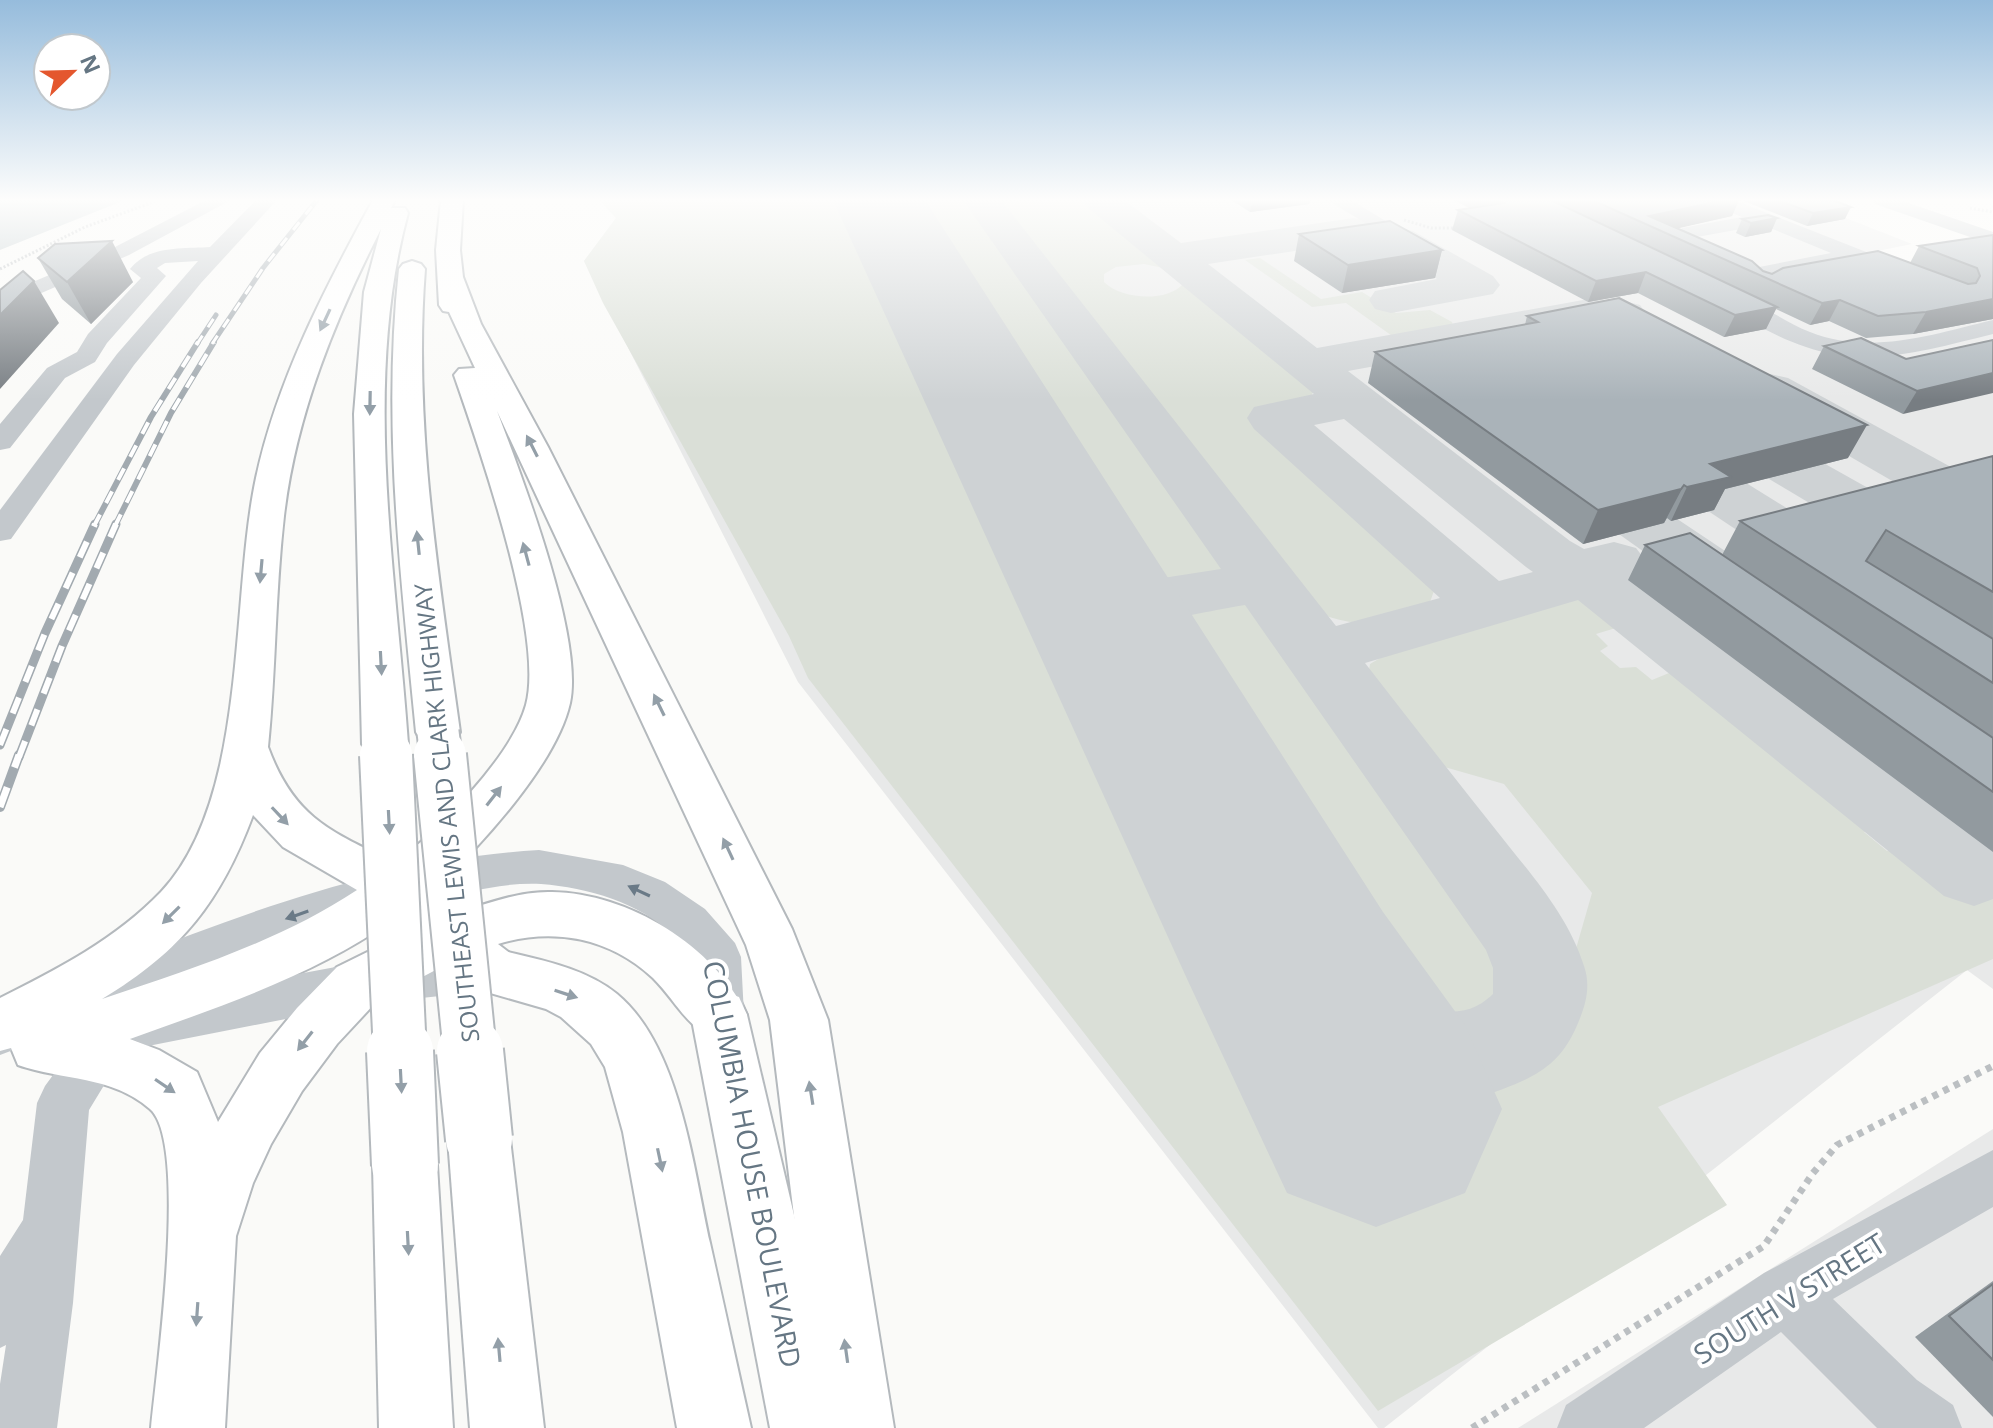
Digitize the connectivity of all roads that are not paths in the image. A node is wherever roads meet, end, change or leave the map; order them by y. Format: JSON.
{"nodes":[{"id":1,"x":84,"y":267,"type":"edge"},
{"id":2,"x":145,"y":267,"type":"edge"},
{"id":3,"x":203,"y":267,"type":"edge"},
{"id":4,"x":352,"y":267,"type":"edge"},
{"id":5,"x":384,"y":267,"type":"edge"},
{"id":6,"x":413,"y":267,"type":"edge"},
{"id":7,"x":449,"y":267,"type":"edge"},
{"id":8,"x":1810,"y":267,"type":"edge"},
{"id":9,"x":1883,"y":267,"type":"edge"},
{"id":10,"x":450,"y":277,"type":"junction"},
{"id":11,"x":1763,"y":285,"type":"edge"},
{"id":12,"x":1927,"y":285,"type":"edge"},
{"id":13,"x":1702,"y":287,"type":"edge"},
{"id":14,"x":0,"y":304,"type":"edge"},
{"id":15,"x":1993,"y":327,"type":"edge"},
{"id":16,"x":1827,"y":346,"type":"junction"},
{"id":17,"x":1781,"y":356,"type":"dead end"},
{"id":18,"x":0,"y":442,"type":"edge"},
{"id":19,"x":14,"y":494,"type":"edge"},
{"id":20,"x":0,"y":532,"type":"edge"},
{"id":21,"x":246,"y":748,"type":"junction"},
{"id":22,"x":400,"y":889,"type":"junction"},
{"id":23,"x":451,"y":936,"type":"junction"},
{"id":24,"x":492,"y":971,"type":"junction"},
{"id":25,"x":357,"y":984,"type":"junction"},
{"id":26,"x":719,"y":1015,"type":"junction"},
{"id":27,"x":10,"y":1039,"type":"edge"},
{"id":28,"x":98,"y":1054,"type":"junction"},
{"id":29,"x":1993,"y":1177,"type":"edge"},
{"id":30,"x":49,"y":1232,"type":"junction"},
{"id":31,"x":203,"y":1236,"type":"junction"},
{"id":32,"x":1785,"y":1294,"type":"junction"},
{"id":33,"x":0,"y":1318,"type":"edge"},
{"id":34,"x":25,"y":1428,"type":"edge"},
{"id":35,"x":188,"y":1428,"type":"edge"},
{"id":36,"x":416,"y":1428,"type":"edge"},
{"id":37,"x":507,"y":1428,"type":"edge"},
{"id":38,"x":714,"y":1428,"type":"edge"},
{"id":39,"x":807,"y":1428,"type":"edge"},
{"id":40,"x":857,"y":1428,"type":"edge"},
{"id":41,"x":1589,"y":1428,"type":"edge"},
{"id":42,"x":1930,"y":1428,"type":"edge"}],
"edges":[{"from":1,"to":14,"type":"street"},
{"from":2,"to":18,"type":"street"},
{"from":3,"to":19,"type":"street"},
{"from":4,"to":21,"type":"main road","one_way":true},
{"from":5,"to":36,"type":"main road","name":"SOUTHEAST LEWIS AND CLARK HIGHWAY","one_way":true,"bridge":true},
{"from":37,"to":6,"type":"main road","name":"SOUTHEAST LEWIS AND CLARK HIGHWAY","one_way":true,"bridge":true},
{"from":7,"to":10,"type":"main road"},
{"from":8,"to":11,"type":"street"},
{"from":9,"to":12,"type":"street"},
{"from":22,"to":10,"type":"main road","one_way":true},
{"from":40,"to":10,"type":"main road","one_way":true},
{"from":13,"to":16,"type":"street"},
{"from":15,"to":16,"type":"street"},
{"from":16,"to":17,"type":"street"},
{"from":19,"to":20,"type":"street"},
{"from":21,"to":22,"type":"main road","one_way":true},
{"from":21,"to":27,"type":"main road","one_way":true},
{"from":22,"to":23,"type":"main road"},
{"from":26,"to":22,"type":"street","name":"COLUMBIA HOUSE BOULEVARD","one_way":true},
{"from":22,"to":27,"type":"main road"},
{"from":23,"to":24,"type":"main road"},
{"from":23,"to":25,"type":"main road"},
{"from":23,"to":26,"type":"main road"},
{"from":24,"to":25,"type":"street"},
{"from":24,"to":38,"type":"main road","one_way":true},
{"from":25,"to":27,"type":"street"},
{"from":25,"to":31,"type":"main road","one_way":true},
{"from":26,"to":39,"type":"main road","name":"COLUMBIA HOUSE BOULEVARD"},
{"from":27,"to":28,"type":"main road"},
{"from":28,"to":30,"type":"street"},
{"from":28,"to":31,"type":"main road","one_way":true},
{"from":29,"to":32,"type":"street","name":"SOUTH V STREET"},
{"from":30,"to":33,"type":"street"},
{"from":30,"to":34,"type":"street"},
{"from":31,"to":35,"type":"main road","one_way":true},
{"from":32,"to":41,"type":"street","name":"SOUTH V STREET"},
{"from":32,"to":42,"type":"street"}]}
